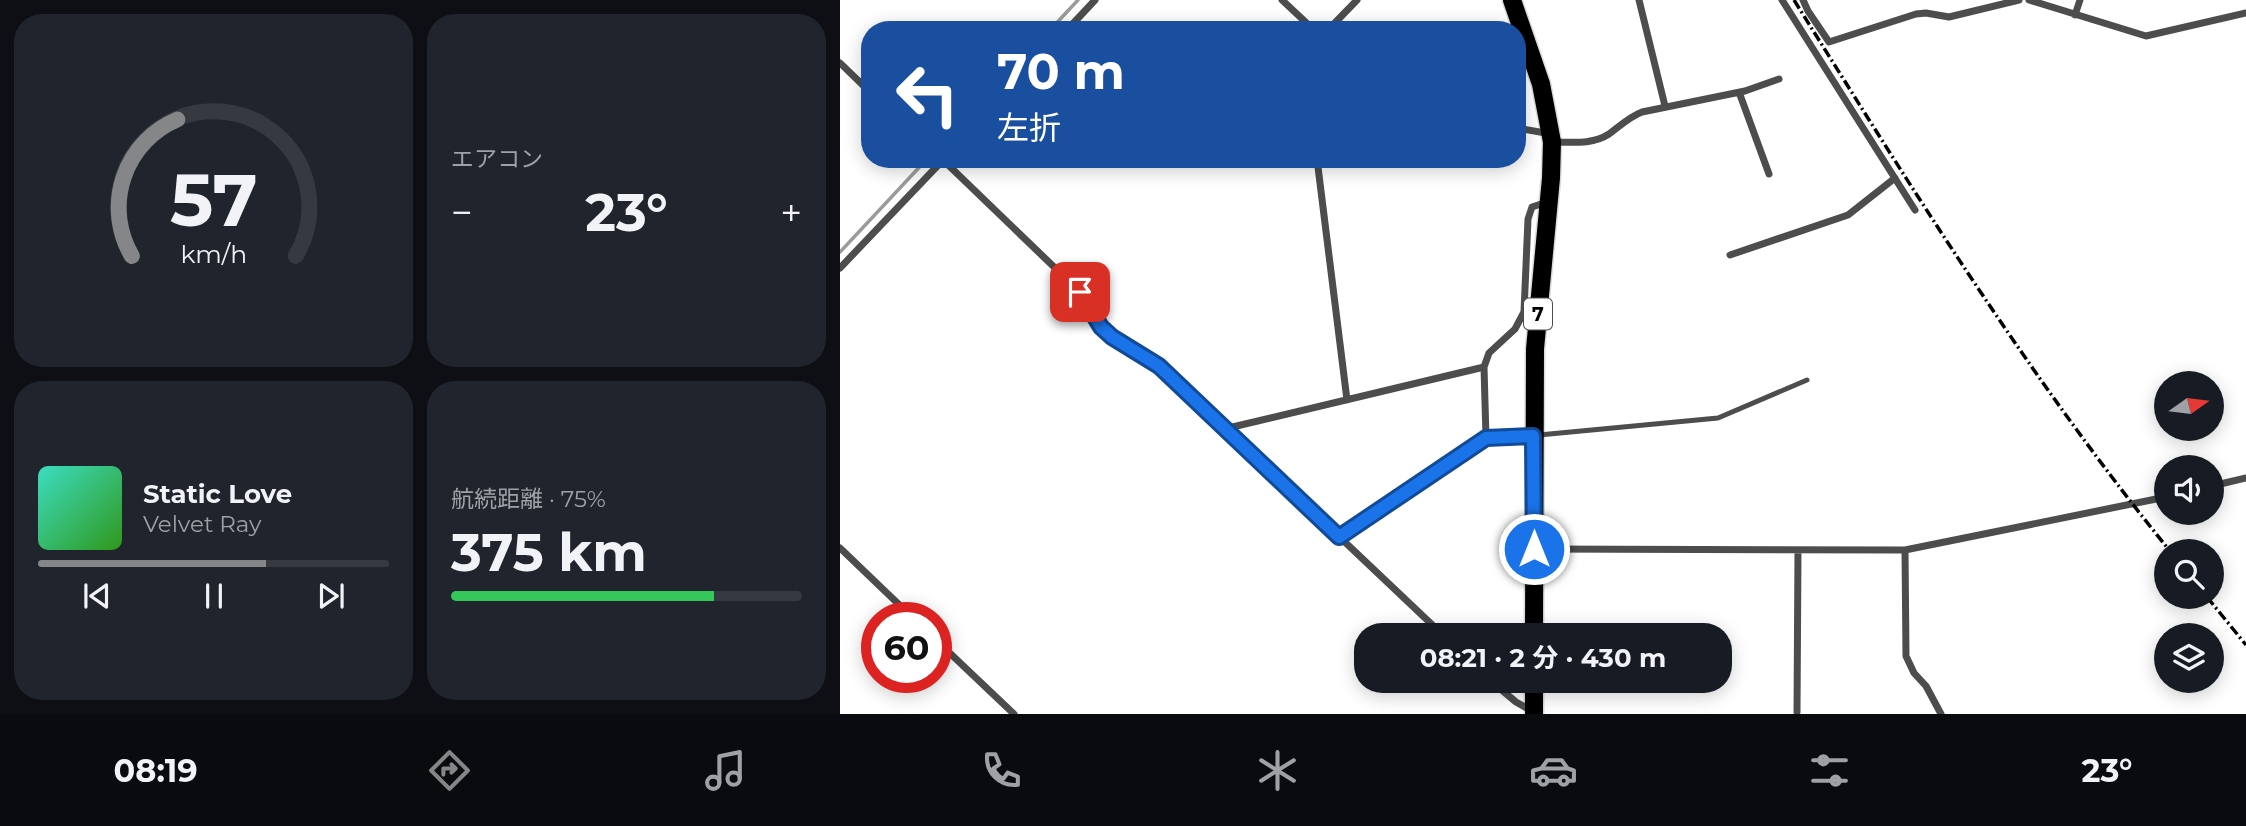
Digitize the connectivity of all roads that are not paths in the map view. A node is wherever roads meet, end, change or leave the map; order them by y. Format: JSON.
{"nodes":[{"id":1,"x":1095,"y":0,"type":"edge"},
{"id":2,"x":1282,"y":0,"type":"edge"},
{"id":3,"x":1357,"y":0,"type":"edge"},
{"id":4,"x":1512,"y":0,"type":"edge"},
{"id":5,"x":1639,"y":0,"type":"edge"},
{"id":6,"x":1782,"y":0,"type":"edge"},
{"id":7,"x":1804,"y":0,"type":"edge"},
{"id":8,"x":2019,"y":0,"type":"edge"},
{"id":9,"x":2029,"y":0,"type":"edge"},
{"id":10,"x":2080,"y":0,"type":"edge"},
{"id":11,"x":2246,"y":13,"type":"edge"},
{"id":12,"x":2076,"y":15,"type":"junction"},
{"id":13,"x":1075,"y":21,"type":"edge"},
{"id":14,"x":1304,"y":21,"type":"edge"},
{"id":15,"x":1337,"y":21,"type":"edge"},
{"id":16,"x":1519,"y":21,"type":"edge"},
{"id":17,"x":1526,"y":41,"type":"edge"},
{"id":18,"x":840,"y":63,"type":"edge"},
{"id":19,"x":1779,"y":79,"type":"dead end"},
{"id":20,"x":861,"y":83,"type":"edge"},
{"id":21,"x":1739,"y":92,"type":"junction"},
{"id":22,"x":1665,"y":106,"type":"junction"},
{"id":23,"x":1526,"y":131,"type":"edge"},
{"id":24,"x":1552,"y":138,"type":"junction"},
{"id":25,"x":935,"y":168,"type":"edge"},
{"id":26,"x":951,"y":168,"type":"edge"},
{"id":27,"x":1318,"y":168,"type":"edge"},
{"id":28,"x":1769,"y":173,"type":"dead end"},
{"id":29,"x":1895,"y":178,"type":"junction"},
{"id":30,"x":1549,"y":201,"type":"junction"},
{"id":31,"x":1915,"y":210,"type":"dead end"},
{"id":32,"x":1730,"y":255,"type":"dead end"},
{"id":33,"x":840,"y":268,"type":"edge"},
{"id":34,"x":1484,"y":367,"type":"junction"},
{"id":35,"x":1807,"y":380,"type":"dead end"},
{"id":36,"x":1347,"y":400,"type":"junction"},
{"id":37,"x":1224,"y":429,"type":"junction"},
{"id":38,"x":1533,"y":436,"type":"junction"},
{"id":39,"x":1486,"y":438,"type":"junction"},
{"id":40,"x":2246,"y":478,"type":"edge"},
{"id":41,"x":2224,"y":483,"type":"edge"},
{"id":42,"x":2154,"y":499,"type":"edge"},
{"id":43,"x":1339,"y":537,"type":"junction"},
{"id":44,"x":840,"y":548,"type":"edge"},
{"id":45,"x":1534,"y":549,"type":"junction"},
{"id":46,"x":1798,"y":550,"type":"junction"},
{"id":47,"x":1905,"y":550,"type":"junction"},
{"id":48,"x":896,"y":602,"type":"edge"},
{"id":49,"x":1430,"y":623,"type":"edge"},
{"id":50,"x":1534,"y":623,"type":"edge"},
{"id":51,"x":952,"y":655,"type":"edge"},
{"id":52,"x":1505,"y":693,"type":"edge"},
{"id":53,"x":1534,"y":693,"type":"edge"},
{"id":54,"x":1797,"y":712,"type":"edge"},
{"id":55,"x":1534,"y":713,"type":"edge"},
{"id":56,"x":1014,"y":714,"type":"edge"},
{"id":57,"x":1941,"y":714,"type":"edge"}],
"edges":[{"from":1,"to":13,"type":"street"},
{"from":2,"to":14,"type":"street"},
{"from":3,"to":15,"type":"street"},
{"from":4,"to":16,"type":"main road","number":"7"},
{"from":5,"to":22,"type":"street"},
{"from":6,"to":29,"type":"street"},
{"from":7,"to":8,"type":"street"},
{"from":9,"to":12,"type":"street"},
{"from":10,"to":12,"type":"street"},
{"from":11,"to":12,"type":"street"},
{"from":17,"to":24,"type":"main road","number":"7"},
{"from":18,"to":20,"type":"street"},
{"from":19,"to":21,"type":"street"},
{"from":21,"to":22,"type":"street"},
{"from":21,"to":28,"type":"street"},
{"from":22,"to":24,"type":"street"},
{"from":23,"to":24,"type":"street"},
{"from":24,"to":30,"type":"main road","number":"7"},
{"from":25,"to":33,"type":"street"},
{"from":26,"to":37,"type":"street"},
{"from":27,"to":36,"type":"street"},
{"from":29,"to":31,"type":"street"},
{"from":29,"to":32,"type":"street"},
{"from":30,"to":34,"type":"street"},
{"from":30,"to":38,"type":"main road","number":"7"},
{"from":34,"to":36,"type":"street"},
{"from":34,"to":39,"type":"street"},
{"from":35,"to":38,"type":"lane"},
{"from":36,"to":37,"type":"street"},
{"from":37,"to":43,"type":"street"},
{"from":38,"to":39,"type":"street"},
{"from":38,"to":45,"type":"main road","number":"7"},
{"from":39,"to":43,"type":"street"},
{"from":40,"to":41,"type":"street"},
{"from":42,"to":47,"type":"street"},
{"from":43,"to":49,"type":"street"},
{"from":44,"to":48,"type":"street"},
{"from":45,"to":46,"type":"street"},
{"from":45,"to":50,"type":"main road","number":"7"},
{"from":46,"to":47,"type":"street"},
{"from":46,"to":54,"type":"street"},
{"from":47,"to":57,"type":"street"},
{"from":51,"to":56,"type":"street"},
{"from":52,"to":55,"type":"street"},
{"from":53,"to":55,"type":"main road"}]}
